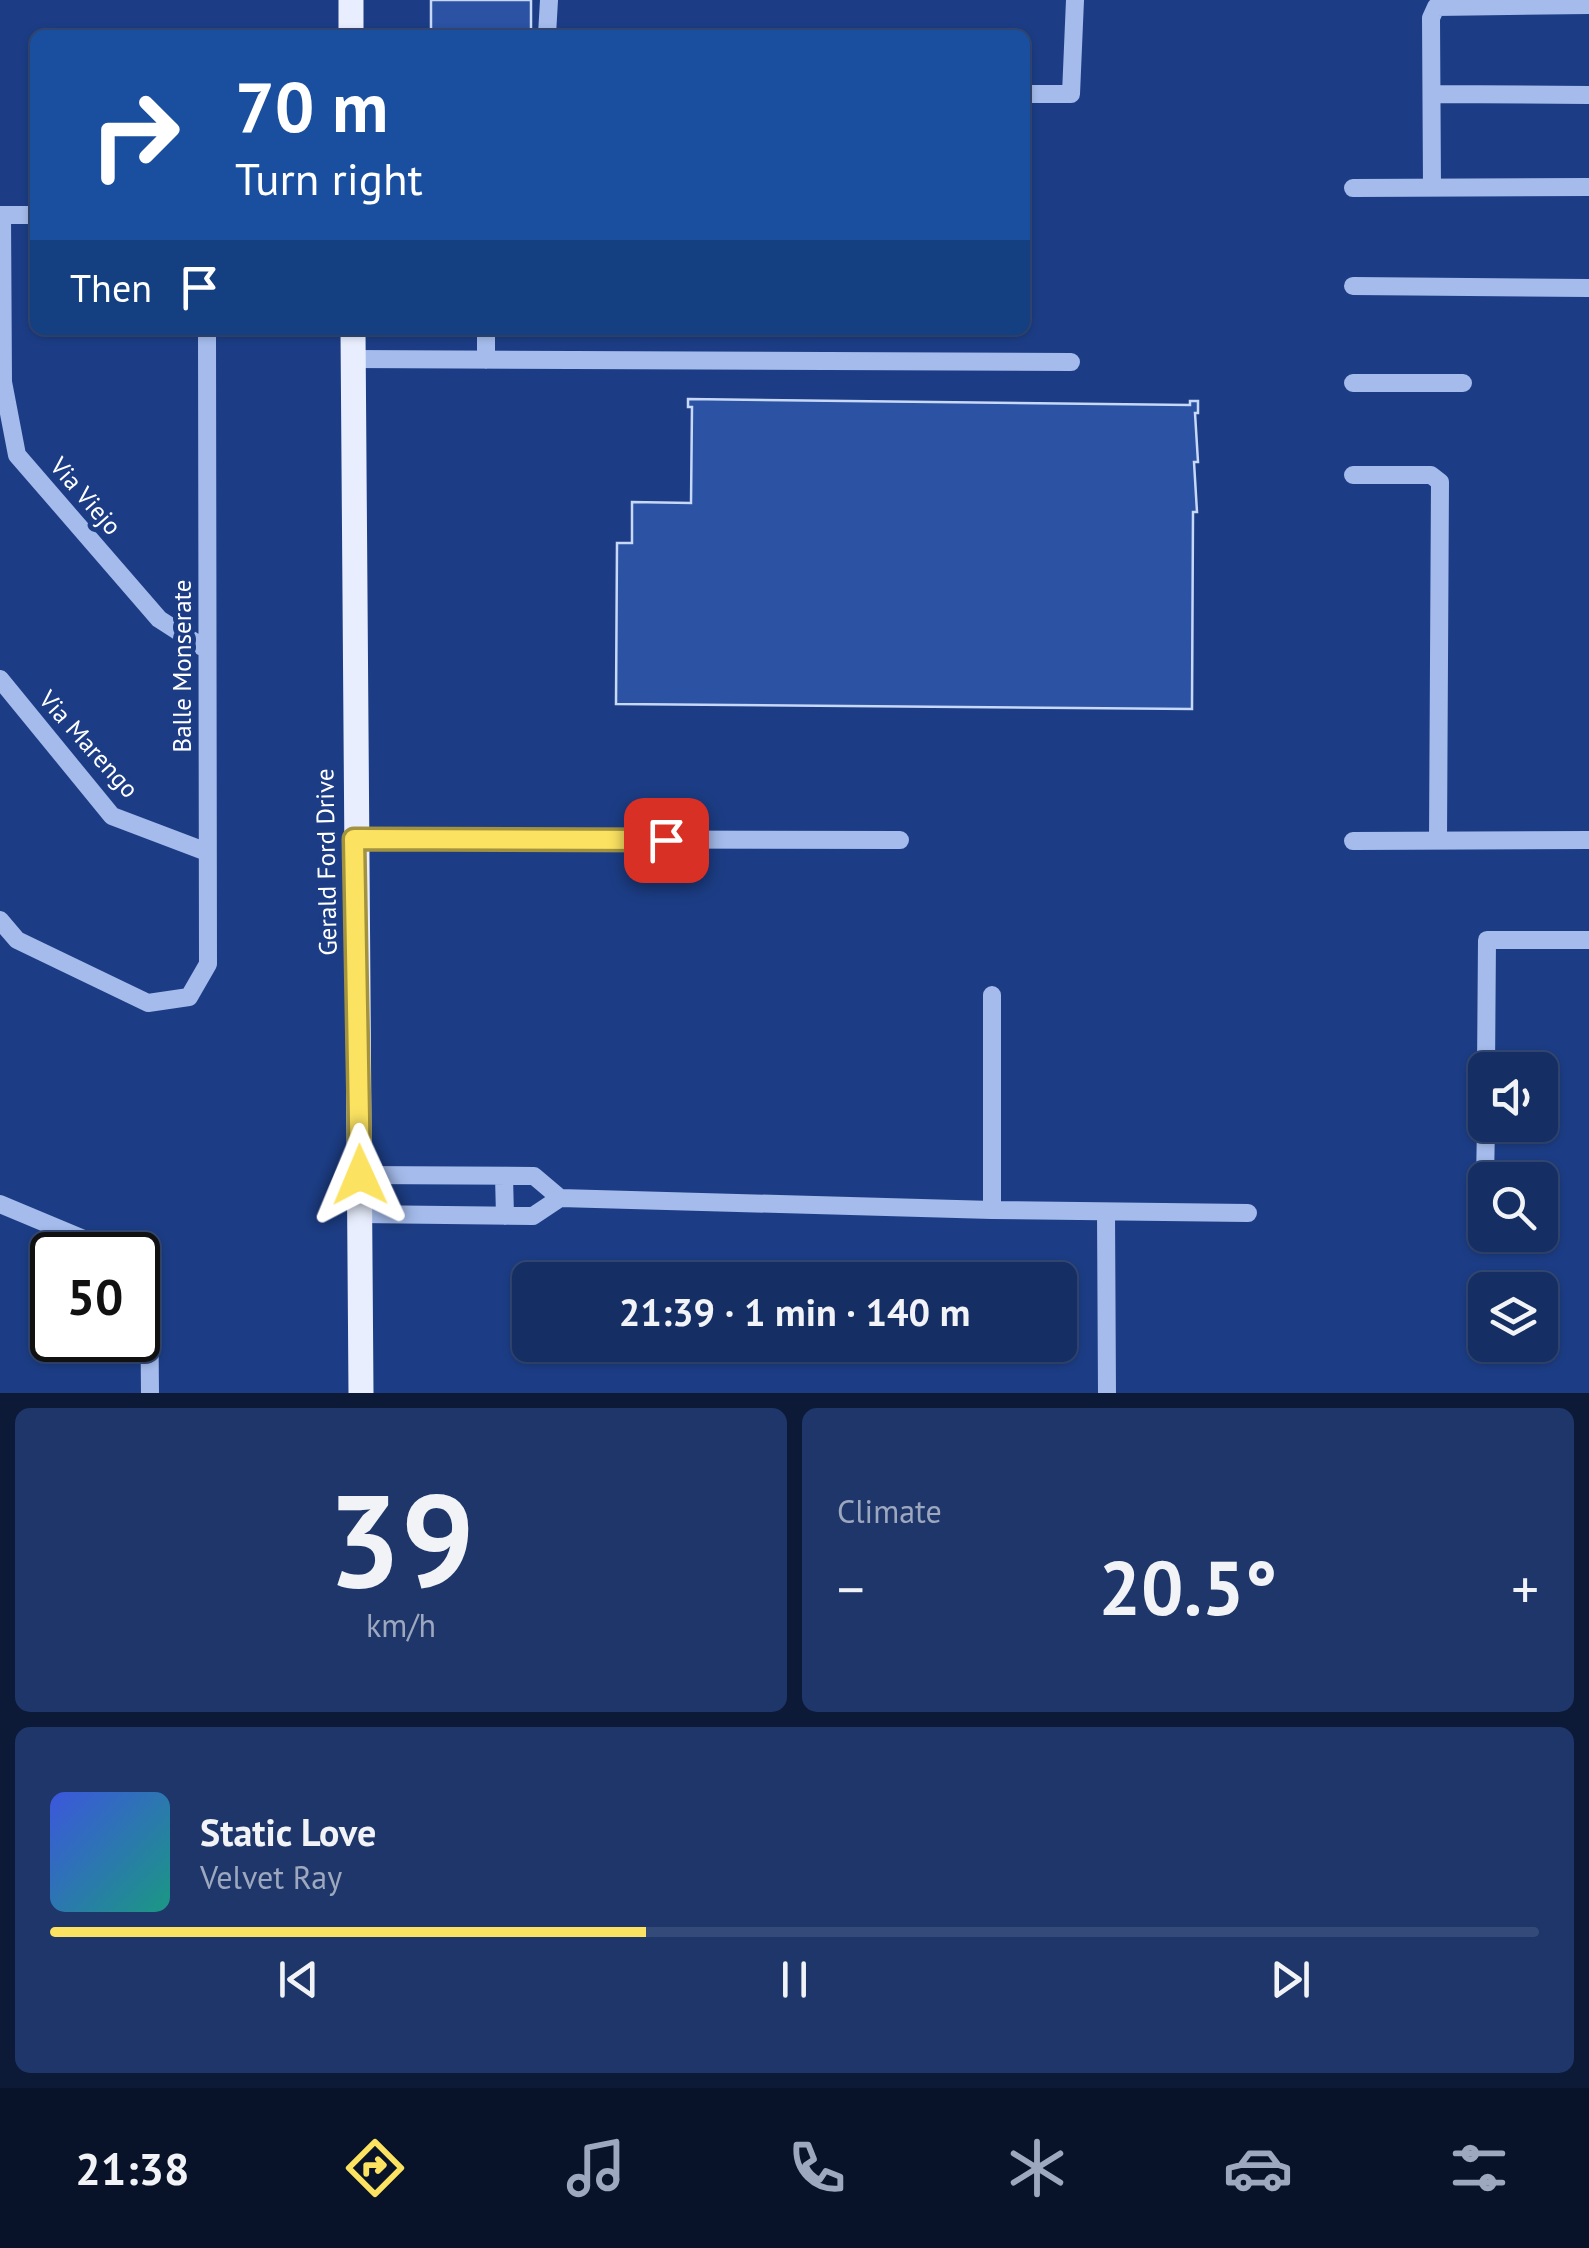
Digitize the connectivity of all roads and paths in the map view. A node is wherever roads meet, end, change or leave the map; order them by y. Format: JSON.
{"nodes":[{"id":1,"x":351,"y":0,"type":"edge"},
{"id":2,"x":549,"y":0,"type":"edge"},
{"id":3,"x":1075,"y":0,"type":"edge"},
{"id":4,"x":1589,"y":5,"type":"edge"},
{"id":5,"x":351,"y":30,"type":"edge"},
{"id":6,"x":548,"y":30,"type":"edge"},
{"id":7,"x":1030,"y":94,"type":"edge"},
{"id":8,"x":1432,"y":94,"type":"junction"},
{"id":9,"x":1589,"y":95,"type":"edge"},
{"id":10,"x":1589,"y":187,"type":"edge"},
{"id":11,"x":1353,"y":188,"type":"dead end"},
{"id":12,"x":1432,"y":188,"type":"junction"},
{"id":13,"x":1,"y":215,"type":"edge"},
{"id":14,"x":30,"y":215,"type":"edge"},
{"id":15,"x":1353,"y":286,"type":"dead end"},
{"id":16,"x":1589,"y":288,"type":"edge"},
{"id":17,"x":207,"y":335,"type":"edge"},
{"id":18,"x":353,"y":335,"type":"edge"},
{"id":19,"x":486,"y":335,"type":"edge"},
{"id":20,"x":353,"y":359,"type":"junction"},
{"id":21,"x":486,"y":360,"type":"junction"},
{"id":22,"x":1071,"y":362,"type":"dead end"},
{"id":23,"x":1353,"y":383,"type":"dead end"},
{"id":24,"x":1463,"y":383,"type":"dead end"},
{"id":25,"x":1353,"y":475,"type":"dead end"},
{"id":26,"x":207,"y":650,"type":"junction"},
{"id":27,"x":0,"y":679,"type":"edge"},
{"id":28,"x":354,"y":839,"type":"junction"},
{"id":29,"x":900,"y":840,"type":"dead end"},
{"id":30,"x":1438,"y":840,"type":"junction"},
{"id":31,"x":1589,"y":840,"type":"edge"},
{"id":32,"x":1353,"y":841,"type":"dead end"},
{"id":33,"x":207,"y":852,"type":"junction"},
{"id":34,"x":0,"y":920,"type":"edge"},
{"id":35,"x":1589,"y":940,"type":"edge"},
{"id":36,"x":992,"y":995,"type":"dead end"},
{"id":37,"x":1486,"y":1052,"type":"edge"},
{"id":38,"x":360,"y":1175,"type":"junction"},
{"id":39,"x":504,"y":1176,"type":"junction"},
{"id":40,"x":560,"y":1198,"type":"junction"},
{"id":41,"x":0,"y":1204,"type":"edge"},
{"id":42,"x":992,"y":1210,"type":"junction"},
{"id":43,"x":1106,"y":1212,"type":"junction"},
{"id":44,"x":1248,"y":1213,"type":"dead end"},
{"id":45,"x":360,"y":1214,"type":"junction"},
{"id":46,"x":505,"y":1216,"type":"junction"},
{"id":47,"x":67,"y":1232,"type":"edge"},
{"id":48,"x":150,"y":1362,"type":"edge"},
{"id":49,"x":150,"y":1393,"type":"edge"},
{"id":50,"x":360,"y":1393,"type":"edge"},
{"id":51,"x":1107,"y":1393,"type":"edge"}],
"edges":[{"from":1,"to":5,"type":"main road"},
{"from":2,"to":6,"type":"street"},
{"from":3,"to":7,"type":"street"},
{"from":4,"to":8,"type":"street"},
{"from":8,"to":9,"type":"street"},
{"from":8,"to":12,"type":"street"},
{"from":10,"to":12,"type":"street"},
{"from":11,"to":12,"type":"street"},
{"from":13,"to":14,"type":"street"},
{"from":13,"to":26,"type":"street","name":"Via Viejo"},
{"from":15,"to":16,"type":"street"},
{"from":17,"to":26,"type":"street","name":"Balle Monserate"},
{"from":18,"to":20,"type":"main road","name":"Gerald Ford Drive"},
{"from":19,"to":21,"type":"street"},
{"from":20,"to":21,"type":"street"},
{"from":20,"to":28,"type":"main road","name":"Gerald Ford Drive"},
{"from":21,"to":22,"type":"street"},
{"from":23,"to":24,"type":"street"},
{"from":25,"to":30,"type":"street"},
{"from":26,"to":33,"type":"street","name":"Balle Monserate"},
{"from":27,"to":33,"type":"street","name":"Via Marengo"},
{"from":28,"to":29,"type":"street"},
{"from":28,"to":38,"type":"main road","name":"Gerald Ford Drive"},
{"from":30,"to":31,"type":"street"},
{"from":30,"to":32,"type":"street"},
{"from":33,"to":34,"type":"street","name":"Balle Monserate"},
{"from":35,"to":37,"type":"street"},
{"from":36,"to":42,"type":"street"},
{"from":38,"to":39,"type":"street"},
{"from":38,"to":45,"type":"main road","name":"Gerald Ford Drive"},
{"from":39,"to":40,"type":"street"},
{"from":39,"to":46,"type":"street"},
{"from":40,"to":42,"type":"street"},
{"from":40,"to":46,"type":"street"},
{"from":41,"to":47,"type":"street"},
{"from":42,"to":43,"type":"street"},
{"from":43,"to":44,"type":"street"},
{"from":43,"to":51,"type":"street"},
{"from":45,"to":46,"type":"street"},
{"from":45,"to":50,"type":"main road","name":"Gerald Ford Drive"},
{"from":48,"to":49,"type":"street"}]}
